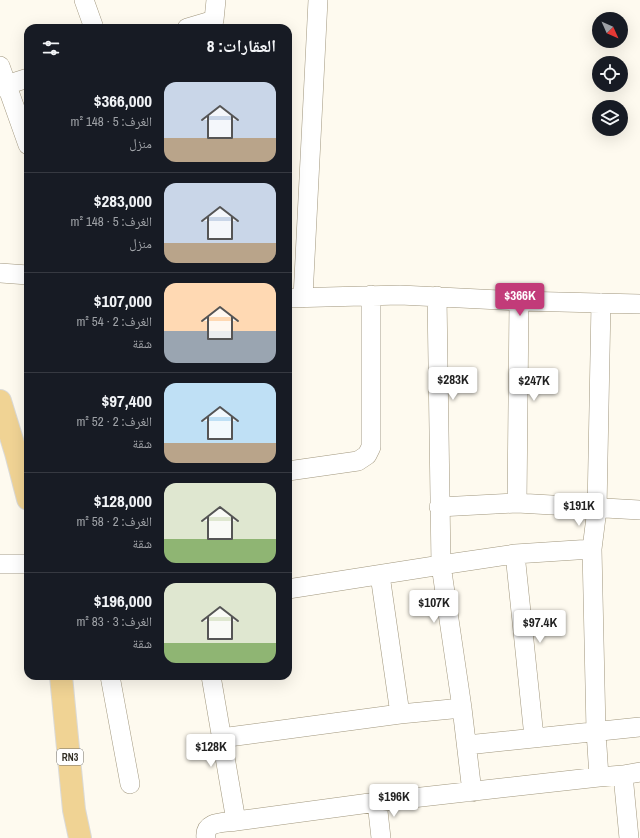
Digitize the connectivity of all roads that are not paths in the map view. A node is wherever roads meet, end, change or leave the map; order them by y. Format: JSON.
{"nodes":[{"id":1,"x":84,"y":0,"type":"edge"},
{"id":2,"x":216,"y":0,"type":"edge"},
{"id":3,"x":318,"y":0,"type":"edge"},
{"id":4,"x":93,"y":24,"type":"edge"},
{"id":5,"x":214,"y":24,"type":"edge"},
{"id":6,"x":0,"y":66,"type":"edge"},
{"id":7,"x":24,"y":79,"type":"edge"},
{"id":8,"x":3,"y":86,"type":"edge"},
{"id":9,"x":24,"y":136,"type":"edge"},
{"id":10,"x":0,"y":273,"type":"edge"},
{"id":11,"x":24,"y":275,"type":"edge"},
{"id":12,"x":371,"y":295,"type":"junction"},
{"id":13,"x":437,"y":296,"type":"junction"},
{"id":14,"x":295,"y":298,"type":"edge"},
{"id":15,"x":519,"y":301,"type":"junction"},
{"id":16,"x":601,"y":303,"type":"junction"},
{"id":17,"x":640,"y":304,"type":"edge"},
{"id":18,"x":0,"y":401,"type":"edge"},
{"id":19,"x":292,"y":470,"type":"edge"},
{"id":20,"x":24,"y":484,"type":"edge"},
{"id":21,"x":517,"y":503,"type":"junction"},
{"id":22,"x":439,"y":507,"type":"junction"},
{"id":23,"x":597,"y":509,"type":"junction"},
{"id":24,"x":640,"y":510,"type":"edge"},
{"id":25,"x":592,"y":549,"type":"junction"},
{"id":26,"x":515,"y":554,"type":"junction"},
{"id":27,"x":0,"y":564,"type":"edge"},
{"id":28,"x":24,"y":564,"type":"edge"},
{"id":29,"x":441,"y":565,"type":"junction"},
{"id":30,"x":380,"y":575,"type":"junction"},
{"id":31,"x":292,"y":588,"type":"edge"},
{"id":32,"x":60,"y":680,"type":"edge"},
{"id":33,"x":111,"y":680,"type":"edge"},
{"id":34,"x":212,"y":680,"type":"edge"},
{"id":35,"x":462,"y":708,"type":"junction"},
{"id":36,"x":400,"y":714,"type":"junction"},
{"id":37,"x":640,"y":727,"type":"edge"},
{"id":38,"x":596,"y":731,"type":"junction"},
{"id":39,"x":534,"y":737,"type":"junction"},
{"id":40,"x":221,"y":738,"type":"junction"},
{"id":41,"x":467,"y":745,"type":"junction"},
{"id":42,"x":632,"y":773,"type":"edge"},
{"id":43,"x":599,"y":777,"type":"junction"},
{"id":44,"x":130,"y":784,"type":"dead end"},
{"id":45,"x":472,"y":792,"type":"junction"},
{"id":46,"x":377,"y":802,"type":"junction"},
{"id":47,"x":236,"y":821,"type":"junction"},
{"id":48,"x":80,"y":838,"type":"edge"},
{"id":49,"x":206,"y":838,"type":"edge"},
{"id":50,"x":381,"y":838,"type":"edge"},
{"id":51,"x":628,"y":838,"type":"edge"}],
"edges":[{"from":1,"to":4,"type":"street"},
{"from":2,"to":5,"type":"street"},
{"from":3,"to":14,"type":"street"},
{"from":6,"to":8,"type":"street"},
{"from":7,"to":8,"type":"street"},
{"from":8,"to":9,"type":"street"},
{"from":10,"to":11,"type":"street"},
{"from":12,"to":13,"type":"street"},
{"from":12,"to":14,"type":"street"},
{"from":12,"to":19,"type":"street"},
{"from":13,"to":15,"type":"street"},
{"from":13,"to":22,"type":"street"},
{"from":15,"to":16,"type":"street"},
{"from":15,"to":21,"type":"street"},
{"from":16,"to":17,"type":"street"},
{"from":16,"to":23,"type":"street"},
{"from":18,"to":20,"type":"main road"},
{"from":21,"to":22,"type":"street"},
{"from":21,"to":23,"type":"street"},
{"from":22,"to":29,"type":"street"},
{"from":23,"to":24,"type":"street"},
{"from":23,"to":25,"type":"street"},
{"from":25,"to":26,"type":"street"},
{"from":25,"to":38,"type":"street"},
{"from":26,"to":29,"type":"street"},
{"from":26,"to":39,"type":"street"},
{"from":27,"to":28,"type":"street"},
{"from":29,"to":30,"type":"street"},
{"from":29,"to":35,"type":"street"},
{"from":30,"to":31,"type":"street"},
{"from":30,"to":36,"type":"street"},
{"from":32,"to":48,"type":"main road","number":"RN3"},
{"from":33,"to":44,"type":"street"},
{"from":34,"to":40,"type":"street"},
{"from":35,"to":36,"type":"street"},
{"from":35,"to":41,"type":"street"},
{"from":36,"to":40,"type":"street"},
{"from":37,"to":38,"type":"street"},
{"from":38,"to":39,"type":"street"},
{"from":38,"to":43,"type":"street"},
{"from":39,"to":41,"type":"street"},
{"from":40,"to":47,"type":"street"},
{"from":41,"to":45,"type":"street"},
{"from":42,"to":43,"type":"street"},
{"from":42,"to":51,"type":"street"},
{"from":43,"to":45,"type":"street"},
{"from":45,"to":46,"type":"street"},
{"from":46,"to":47,"type":"street"},
{"from":46,"to":50,"type":"street"},
{"from":47,"to":49,"type":"street"}]}
